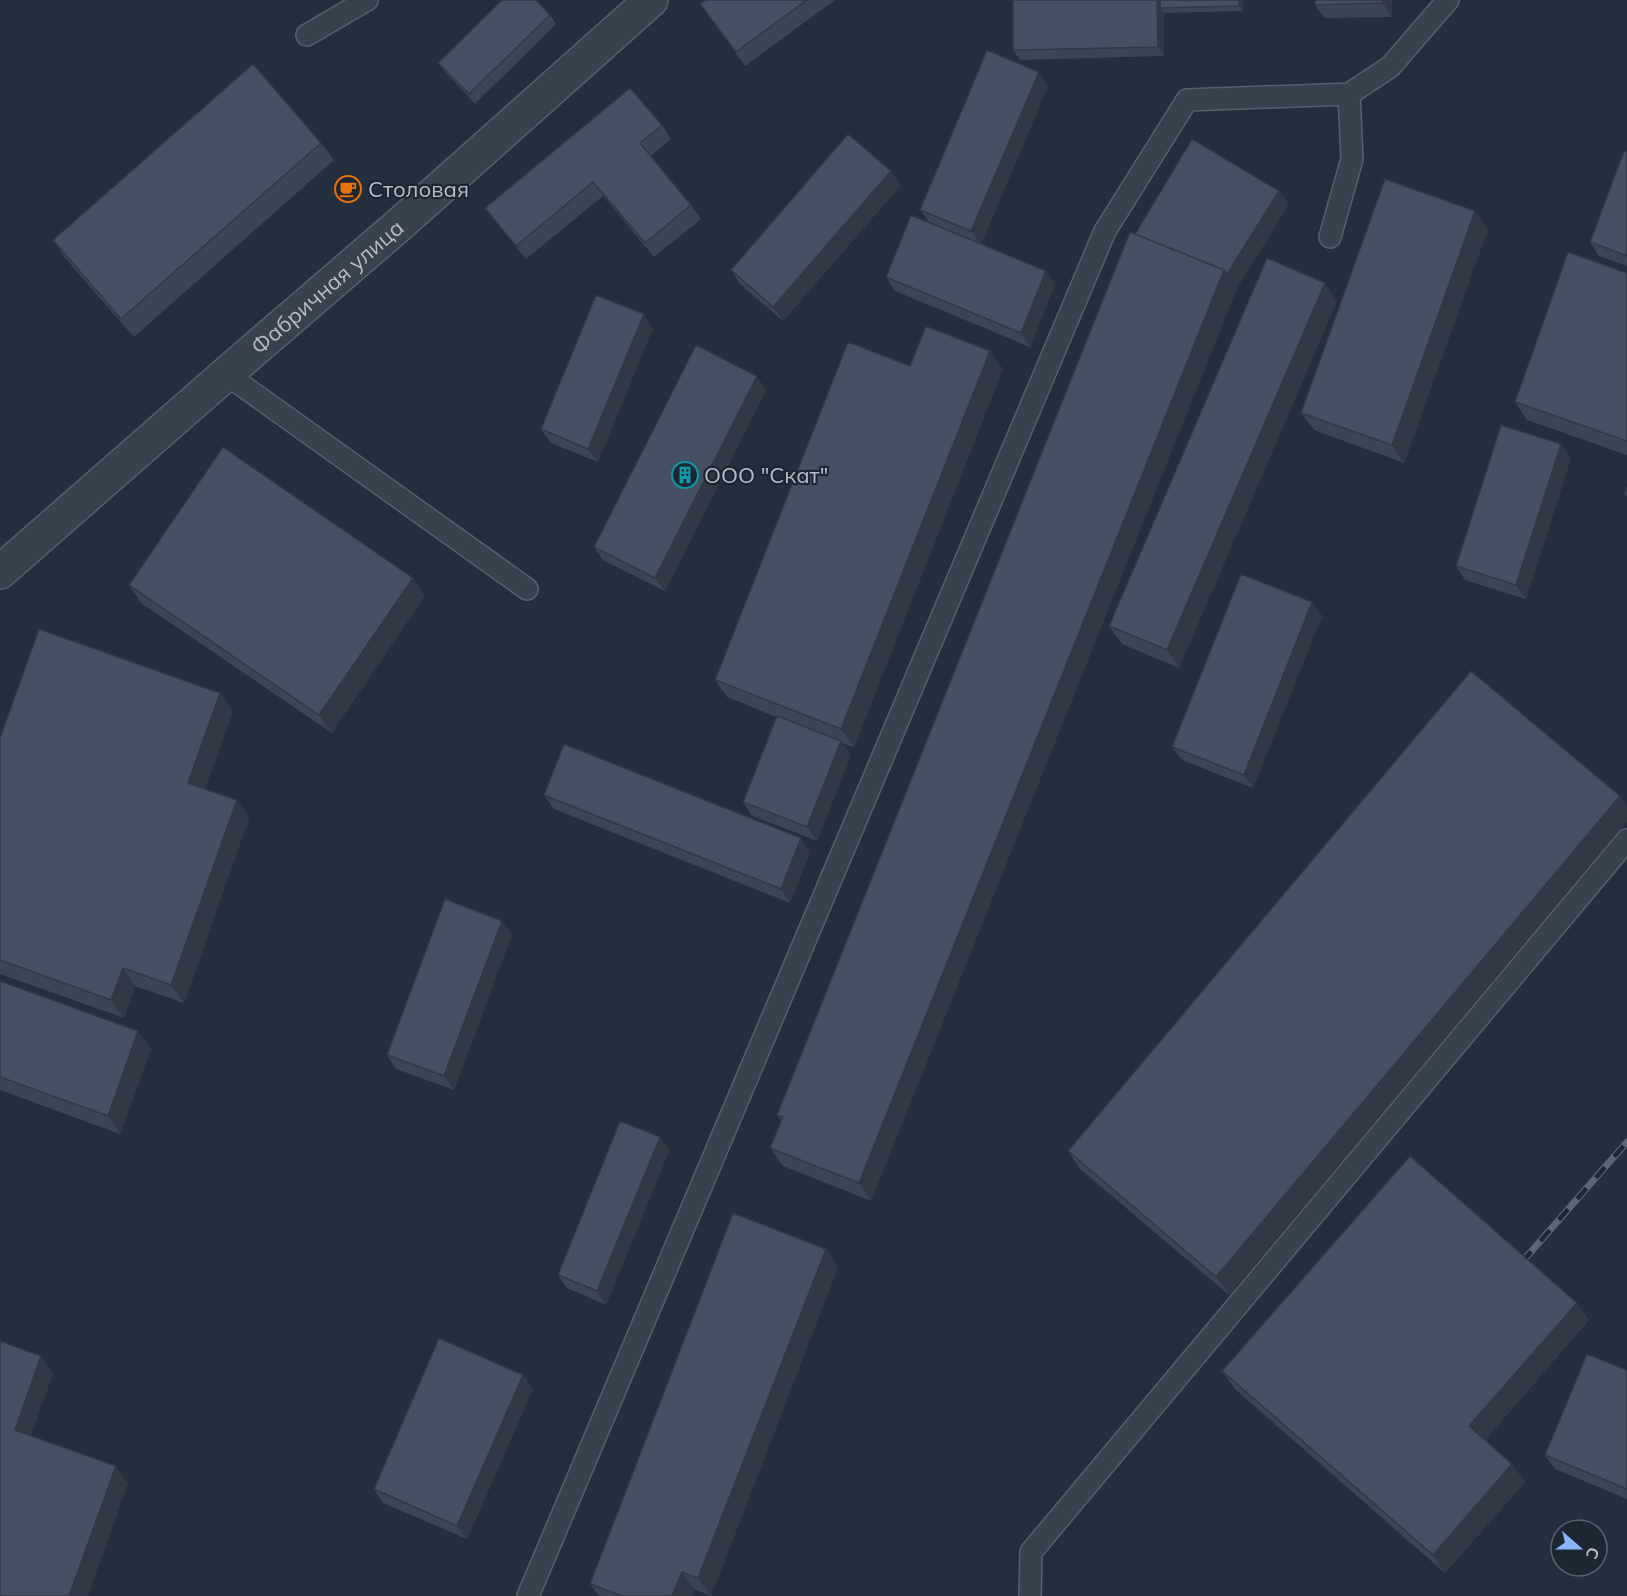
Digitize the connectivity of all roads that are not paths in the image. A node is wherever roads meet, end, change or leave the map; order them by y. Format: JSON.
{"nodes":[{"id":1,"x":367,"y":0,"type":"edge"},
{"id":2,"x":651,"y":0,"type":"edge"},
{"id":3,"x":1449,"y":0,"type":"edge"},
{"id":4,"x":307,"y":35,"type":"dead end"},
{"id":5,"x":1348,"y":94,"type":"junction"},
{"id":6,"x":1330,"y":237,"type":"dead end"},
{"id":7,"x":226,"y":374,"type":"junction"},
{"id":8,"x":0,"y":572,"type":"edge"},
{"id":9,"x":527,"y":589,"type":"dead end"},
{"id":10,"x":1627,"y":840,"type":"edge"},
{"id":11,"x":528,"y":1596,"type":"edge"},
{"id":12,"x":1030,"y":1596,"type":"edge"}],
"edges":[{"from":1,"to":4,"type":"lane"},
{"from":2,"to":7,"type":"street","name":"Фабричная улица"},
{"from":3,"to":5,"type":"lane"},
{"from":5,"to":6,"type":"lane"},
{"from":5,"to":11,"type":"lane"},
{"from":7,"to":8,"type":"street","name":"Фабричная улица"},
{"from":7,"to":9,"type":"lane"},
{"from":10,"to":12,"type":"lane"}]}
